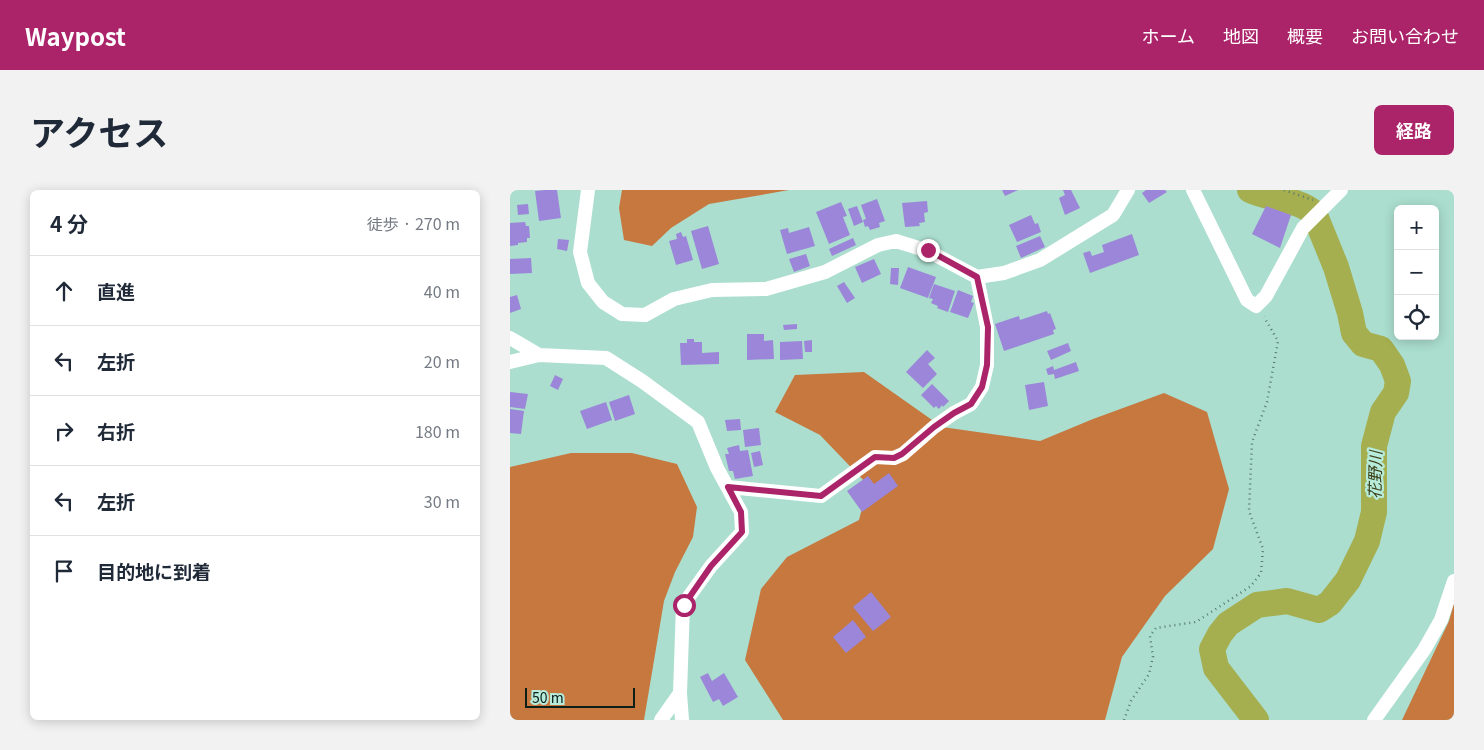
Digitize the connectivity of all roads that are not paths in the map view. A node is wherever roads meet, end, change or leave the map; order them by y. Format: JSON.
{"nodes":[{"id":1,"x":588,"y":190,"type":"edge"},
{"id":2,"x":1128,"y":190,"type":"edge"},
{"id":3,"x":1193,"y":190,"type":"edge"},
{"id":4,"x":1341,"y":190,"type":"edge"},
{"id":5,"x":977,"y":277,"type":"junction"},
{"id":6,"x":510,"y":338,"type":"edge"},
{"id":7,"x":539,"y":355,"type":"junction"},
{"id":8,"x":510,"y":362,"type":"edge"},
{"id":9,"x":728,"y":487,"type":"junction"},
{"id":10,"x":1454,"y":581,"type":"edge"},
{"id":11,"x":680,"y":693,"type":"junction"},
{"id":12,"x":661,"y":720,"type":"edge"},
{"id":13,"x":682,"y":720,"type":"edge"},
{"id":14,"x":1374,"y":720,"type":"edge"}],
"edges":[{"from":1,"to":5,"type":"street"},
{"from":2,"to":5,"type":"street"},
{"from":3,"to":4,"type":"street"},
{"from":5,"to":9,"type":"street"},
{"from":6,"to":7,"type":"street"},
{"from":7,"to":8,"type":"street"},
{"from":7,"to":9,"type":"street"},
{"from":9,"to":11,"type":"street"},
{"from":10,"to":14,"type":"street"},
{"from":11,"to":12,"type":"street"},
{"from":11,"to":13,"type":"street"}]}
